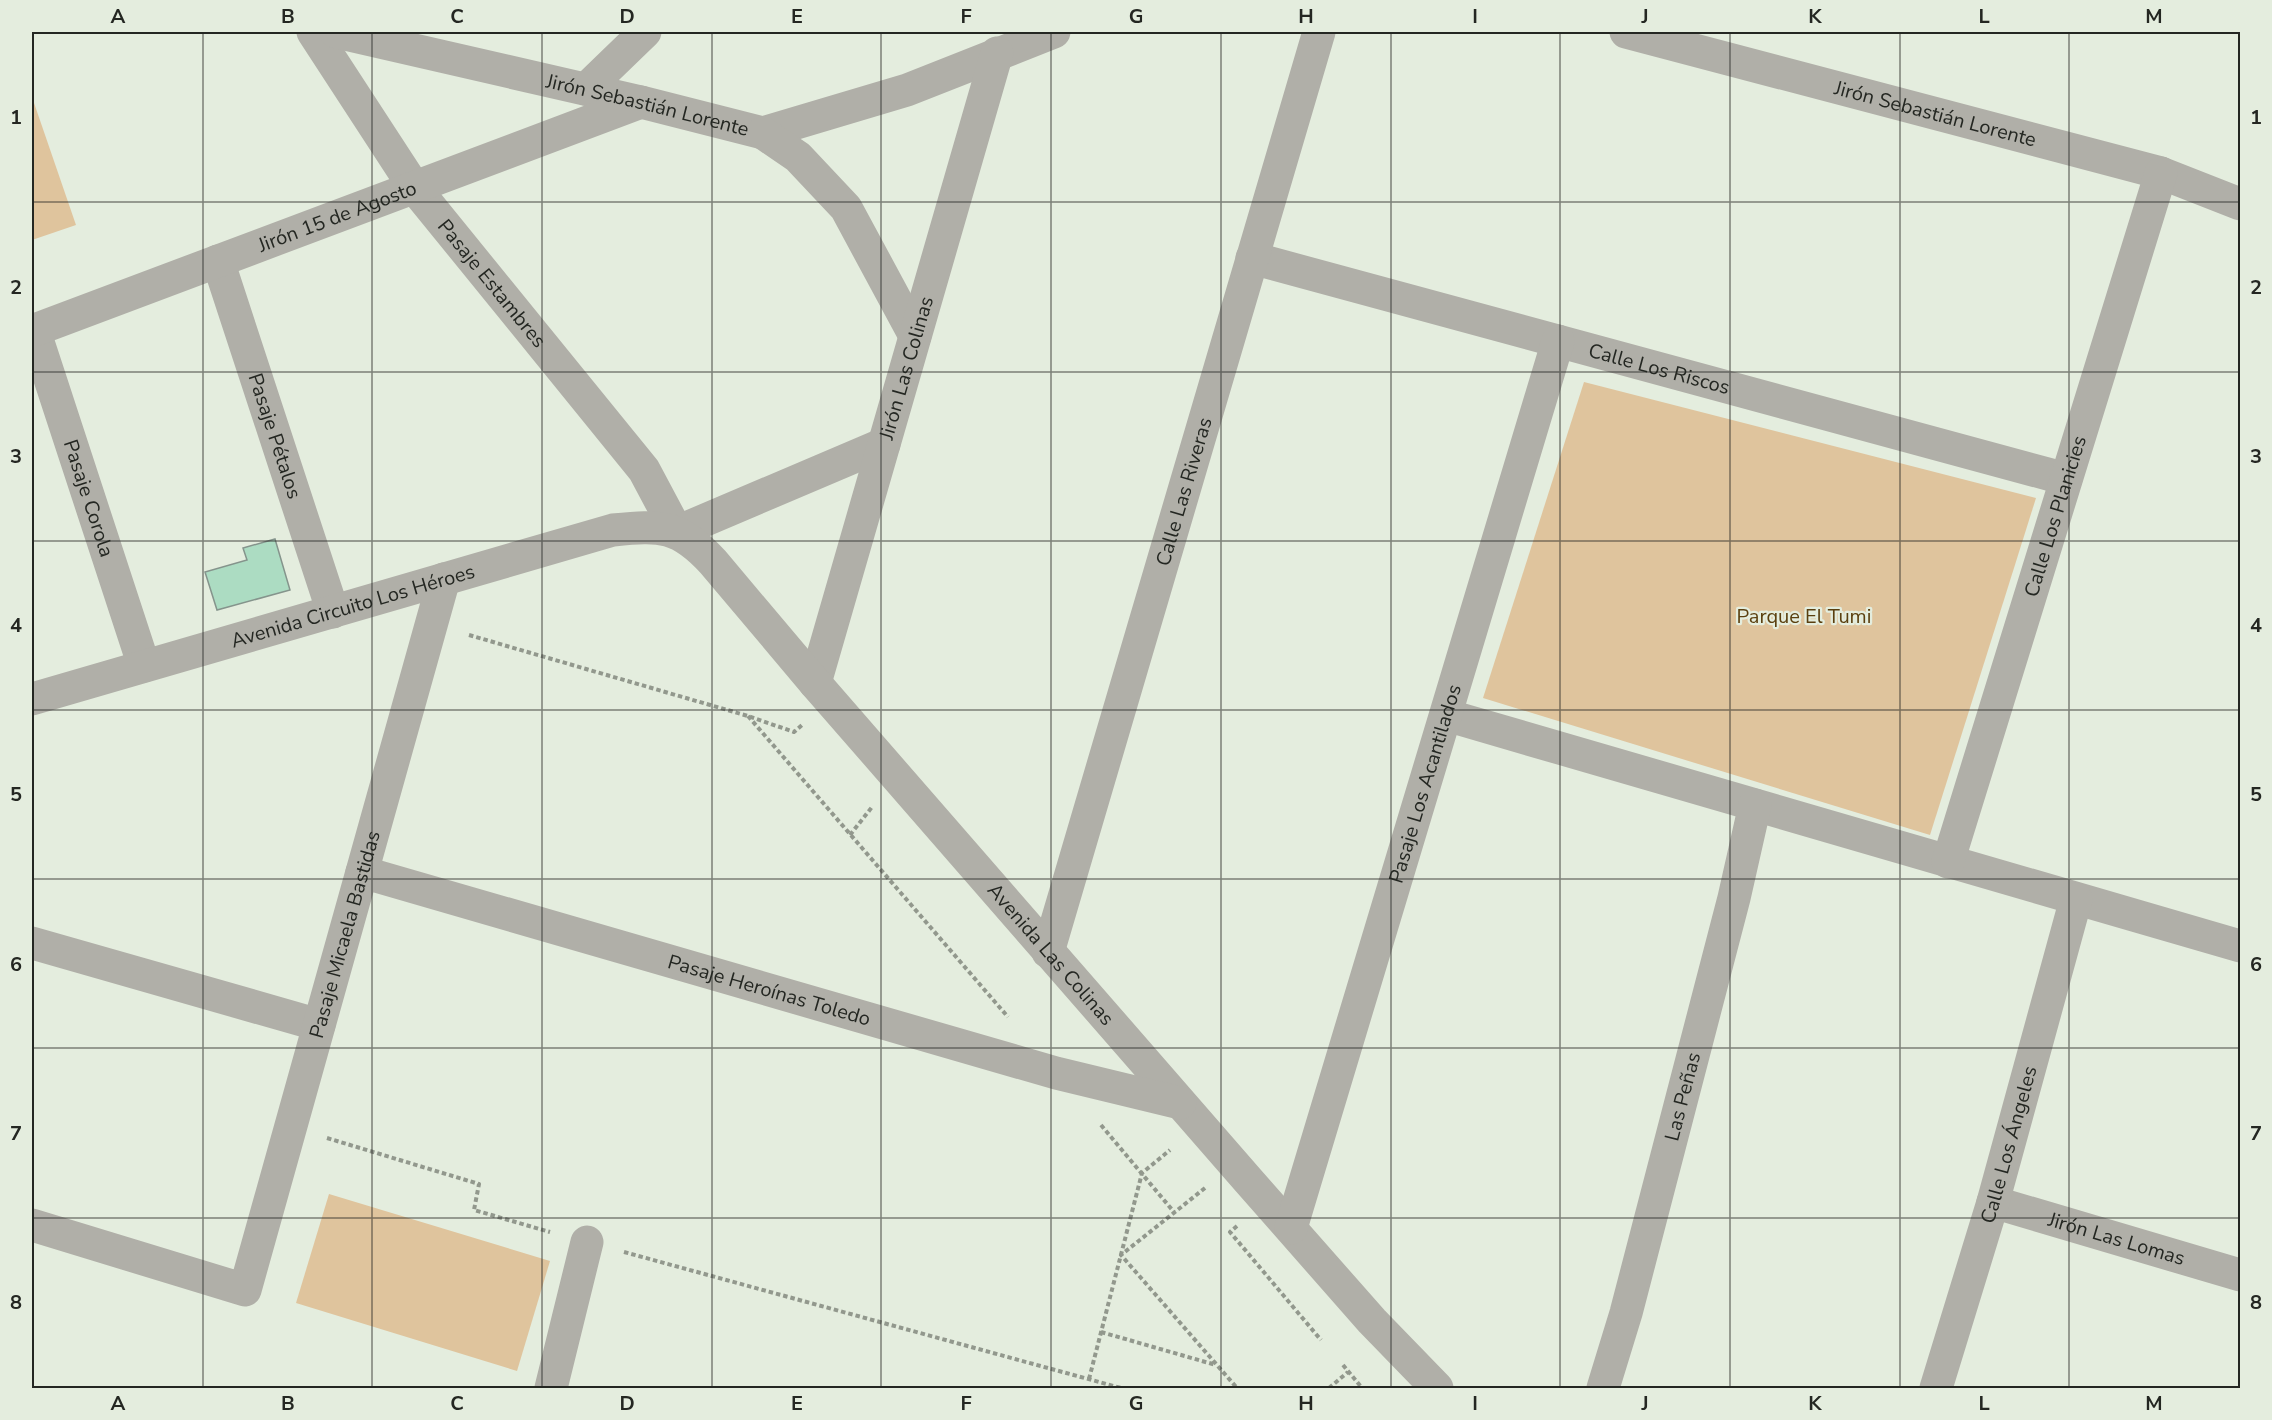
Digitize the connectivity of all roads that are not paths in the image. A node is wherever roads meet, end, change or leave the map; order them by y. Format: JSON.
{"nodes":[{"id":1,"x":313,"y":32,"type":"edge"},
{"id":2,"x":336,"y":32,"type":"edge"},
{"id":3,"x":645,"y":32,"type":"edge"},
{"id":4,"x":1054,"y":32,"type":"edge"},
{"id":5,"x":1319,"y":32,"type":"edge"},
{"id":6,"x":1626,"y":32,"type":"edge"},
{"id":7,"x":997,"y":53,"type":"junction"},
{"id":8,"x":586,"y":89,"type":"junction"},
{"id":9,"x":641,"y":102,"type":"junction"},
{"id":10,"x":763,"y":133,"type":"junction"},
{"id":11,"x":2161,"y":173,"type":"junction"},
{"id":12,"x":414,"y":187,"type":"junction"},
{"id":13,"x":2241,"y":204,"type":"edge"},
{"id":14,"x":1252,"y":258,"type":"junction"},
{"id":15,"x":218,"y":261,"type":"junction"},
{"id":16,"x":33,"y":331,"type":"edge"},
{"id":17,"x":915,"y":336,"type":"junction"},
{"id":18,"x":1558,"y":341,"type":"junction"},
{"id":19,"x":884,"y":444,"type":"junction"},
{"id":20,"x":2066,"y":479,"type":"junction"},
{"id":21,"x":677,"y":532,"type":"junction"},
{"id":22,"x":444,"y":579,"type":"junction"},
{"id":23,"x":333,"y":612,"type":"junction"},
{"id":24,"x":144,"y":666,"type":"junction"},
{"id":25,"x":815,"y":683,"type":"junction"},
{"id":26,"x":32,"y":699,"type":"edge"},
{"id":27,"x":1446,"y":715,"type":"junction"},
{"id":28,"x":1755,"y":805,"type":"junction"},
{"id":29,"x":1948,"y":862,"type":"junction"},
{"id":30,"x":362,"y":872,"type":"junction"},
{"id":31,"x":2076,"y":899,"type":"junction"},
{"id":32,"x":32,"y":943,"type":"edge"},
{"id":33,"x":2241,"y":946,"type":"edge"},
{"id":34,"x":1048,"y":952,"type":"junction"},
{"id":35,"x":319,"y":1025,"type":"junction"},
{"id":36,"x":1180,"y":1102,"type":"junction"},
{"id":37,"x":1993,"y":1202,"type":"junction"},
{"id":38,"x":32,"y":1226,"type":"edge"},
{"id":39,"x":1291,"y":1228,"type":"junction"},
{"id":40,"x":587,"y":1242,"type":"road end"},
{"id":41,"x":2241,"y":1275,"type":"edge"},
{"id":42,"x":1435,"y":1385,"type":"edge"},
{"id":43,"x":550,"y":1389,"type":"edge"},
{"id":44,"x":1603,"y":1389,"type":"edge"},
{"id":45,"x":1936,"y":1389,"type":"edge"}],
"edges":[{"from":1,"to":12,"type":"street","name":"Pasaje Estambres"},
{"from":2,"to":8,"type":"street","name":"Jirón Sebastián Lorente"},
{"from":3,"to":8,"type":"street"},
{"from":4,"to":7,"type":"street","name":"Jirón Sebastián Lorente"},
{"from":5,"to":14,"type":"street","name":"Calle Las Riveras"},
{"from":6,"to":11,"type":"street","name":"Jirón Sebastián Lorente"},
{"from":7,"to":10,"type":"street","name":"Jirón Sebastián Lorente"},
{"from":7,"to":17,"type":"street","name":"Jirón Las Colinas"},
{"from":8,"to":9,"type":"street","name":"Jirón Sebastián Lorente"},
{"from":9,"to":10,"type":"street","name":"Jirón Sebastián Lorente"},
{"from":9,"to":12,"type":"street","name":"Jirón 15 de Agosto"},
{"from":10,"to":17,"type":"street"},
{"from":11,"to":13,"type":"street","name":"Jirón Sebastián Lorente"},
{"from":11,"to":20,"type":"street","name":"Calle Los Planicies"},
{"from":12,"to":15,"type":"street","name":"Jirón 15 de Agosto"},
{"from":12,"to":21,"type":"street","name":"Pasaje Estambres"},
{"from":14,"to":18,"type":"street","name":"Calle Los Riscos"},
{"from":14,"to":34,"type":"street","name":"Calle Las Riveras"},
{"from":15,"to":16,"type":"street","name":"Jirón 15 de Agosto"},
{"from":15,"to":23,"type":"street","name":"Pasaje Pétalos"},
{"from":16,"to":24,"type":"street","name":"Pasaje Corola"},
{"from":17,"to":19,"type":"street","name":"Jirón Las Colinas"},
{"from":18,"to":20,"type":"street","name":"Calle Los Riscos"},
{"from":18,"to":27,"type":"street","name":"Pasaje Los Acantilados"},
{"from":19,"to":21,"type":"street"},
{"from":19,"to":25,"type":"street","name":"Jirón Las Colinas"},
{"from":20,"to":29,"type":"street","name":"Calle Los Planicies"},
{"from":21,"to":22,"type":"street","name":"Avenida Circuito Los Héroes"},
{"from":21,"to":25,"type":"street","name":"Avenida Las Colinas"},
{"from":22,"to":23,"type":"street","name":"Avenida Circuito Los Héroes"},
{"from":22,"to":30,"type":"street","name":"Pasaje Micaela Bastidas"},
{"from":23,"to":24,"type":"street","name":"Avenida Circuito Los Héroes"},
{"from":24,"to":26,"type":"street","name":"Avenida Circuito Los Héroes"},
{"from":25,"to":34,"type":"street","name":"Avenida Las Colinas"},
{"from":27,"to":28,"type":"street"},
{"from":27,"to":39,"type":"street","name":"Pasaje Los Acantilados"},
{"from":28,"to":29,"type":"street"},
{"from":28,"to":44,"type":"street","name":"Las Peñas"},
{"from":29,"to":31,"type":"street"},
{"from":30,"to":35,"type":"street","name":"Pasaje Micaela Bastidas"},
{"from":30,"to":36,"type":"street","name":"Pasaje Heroínas Toledo"},
{"from":31,"to":33,"type":"street"},
{"from":31,"to":37,"type":"street","name":"Calle Los Ángeles"},
{"from":32,"to":35,"type":"street"},
{"from":34,"to":36,"type":"street","name":"Avenida Las Colinas"},
{"from":35,"to":38,"type":"street","name":"Pasaje Micaela Bastidas"},
{"from":36,"to":39,"type":"street","name":"Avenida Las Colinas"},
{"from":37,"to":41,"type":"street","name":"Jirón Las Lomas"},
{"from":37,"to":45,"type":"street","name":"Calle Los Ángeles"},
{"from":39,"to":42,"type":"street","name":"Avenida Las Colinas"},
{"from":40,"to":43,"type":"street"}]}
